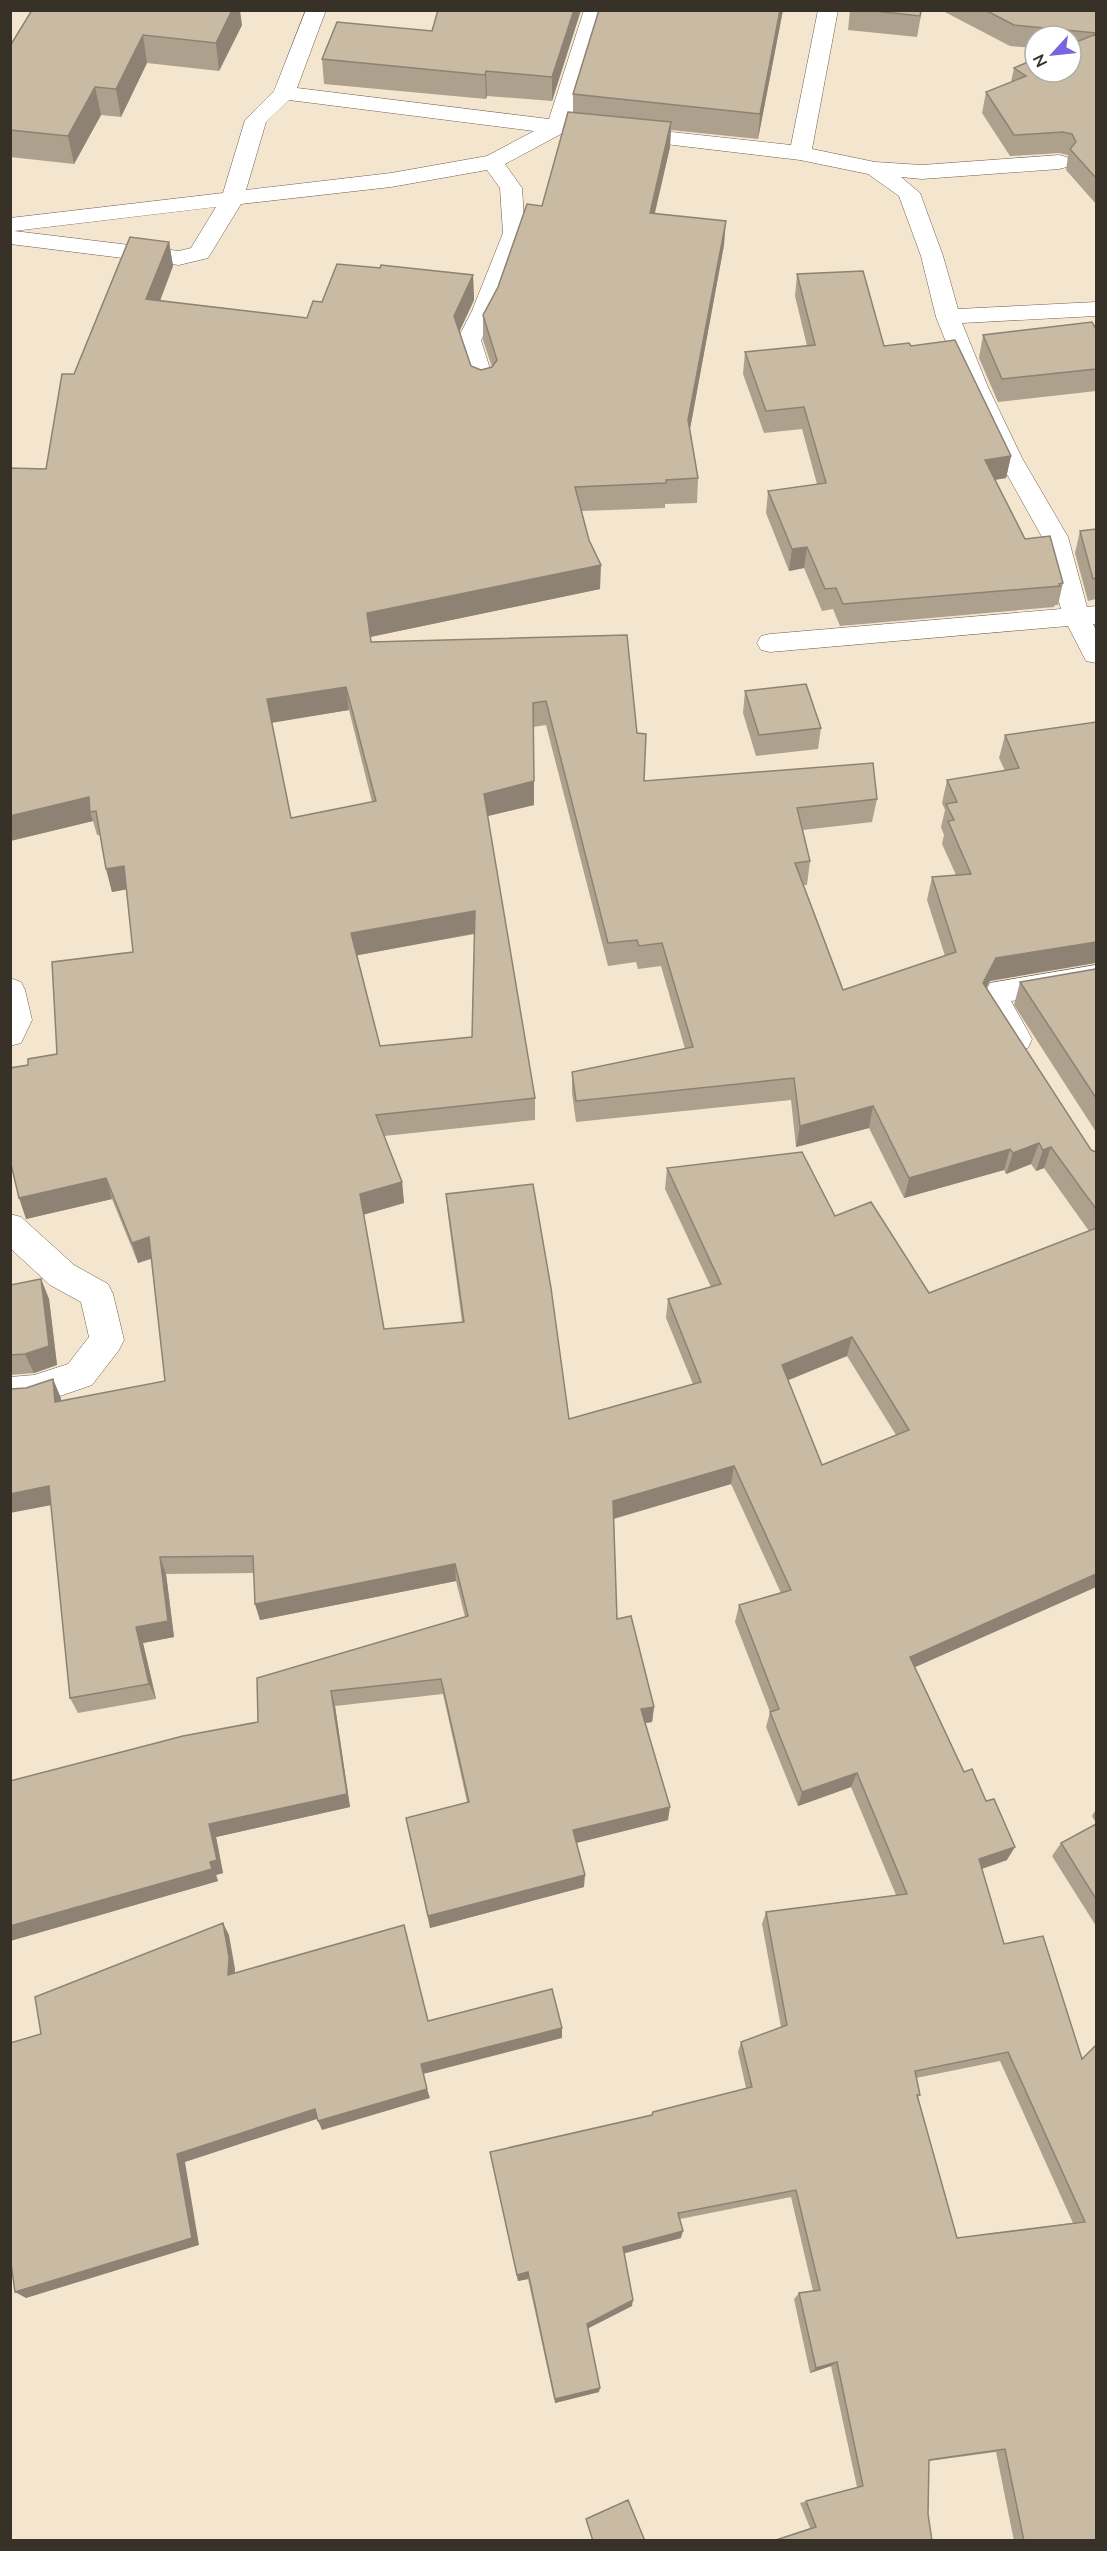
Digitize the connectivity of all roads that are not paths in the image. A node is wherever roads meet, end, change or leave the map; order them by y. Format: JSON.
{"nodes":[{"id":1,"x":316,"y":10,"type":"edge"},
{"id":2,"x":594,"y":10,"type":"edge"},
{"id":3,"x":828,"y":10,"type":"edge"},
{"id":4,"x":284,"y":93,"type":"junction"},
{"id":5,"x":557,"y":127,"type":"junction"},
{"id":6,"x":800,"y":153,"type":"junction"},
{"id":7,"x":493,"y":162,"type":"junction"},
{"id":8,"x":1059,"y":162,"type":"dead end"},
{"id":9,"x":874,"y":169,"type":"junction"},
{"id":10,"x":232,"y":200,"type":"junction"},
{"id":11,"x":10,"y":225,"type":"edge"},
{"id":12,"x":10,"y":237,"type":"edge"},
{"id":13,"x":1096,"y":309,"type":"edge"},
{"id":14,"x":948,"y":317,"type":"junction"},
{"id":15,"x":483,"y":385,"type":"edge"},
{"id":16,"x":1086,"y":616,"type":"edge"},
{"id":17,"x":770,"y":643,"type":"dead end"},
{"id":18,"x":1096,"y":654,"type":"edge"},
{"id":19,"x":1096,"y":976,"type":"edge"},
{"id":20,"x":10,"y":990,"type":"edge"},
{"id":21,"x":10,"y":1034,"type":"edge"},
{"id":22,"x":1032,"y":1063,"type":"edge"},
{"id":23,"x":10,"y":1227,"type":"edge"},
{"id":24,"x":10,"y":1392,"type":"edge"}],
"edges":[{"from":1,"to":4,"type":"street"},
{"from":2,"to":5,"type":"street"},
{"from":3,"to":6,"type":"street"},
{"from":4,"to":5,"type":"street"},
{"from":4,"to":10,"type":"street"},
{"from":5,"to":6,"type":"street"},
{"from":5,"to":7,"type":"street"},
{"from":6,"to":9,"type":"street"},
{"from":7,"to":10,"type":"street"},
{"from":7,"to":15,"type":"street"},
{"from":8,"to":9,"type":"street"},
{"from":9,"to":14,"type":"street"},
{"from":10,"to":11,"type":"street"},
{"from":10,"to":12,"type":"street"},
{"from":13,"to":14,"type":"street"},
{"from":14,"to":16,"type":"street"},
{"from":16,"to":17,"type":"street"},
{"from":16,"to":18,"type":"street"},
{"from":19,"to":22,"type":"street"},
{"from":20,"to":21,"type":"street"},
{"from":23,"to":24,"type":"street"}]}
